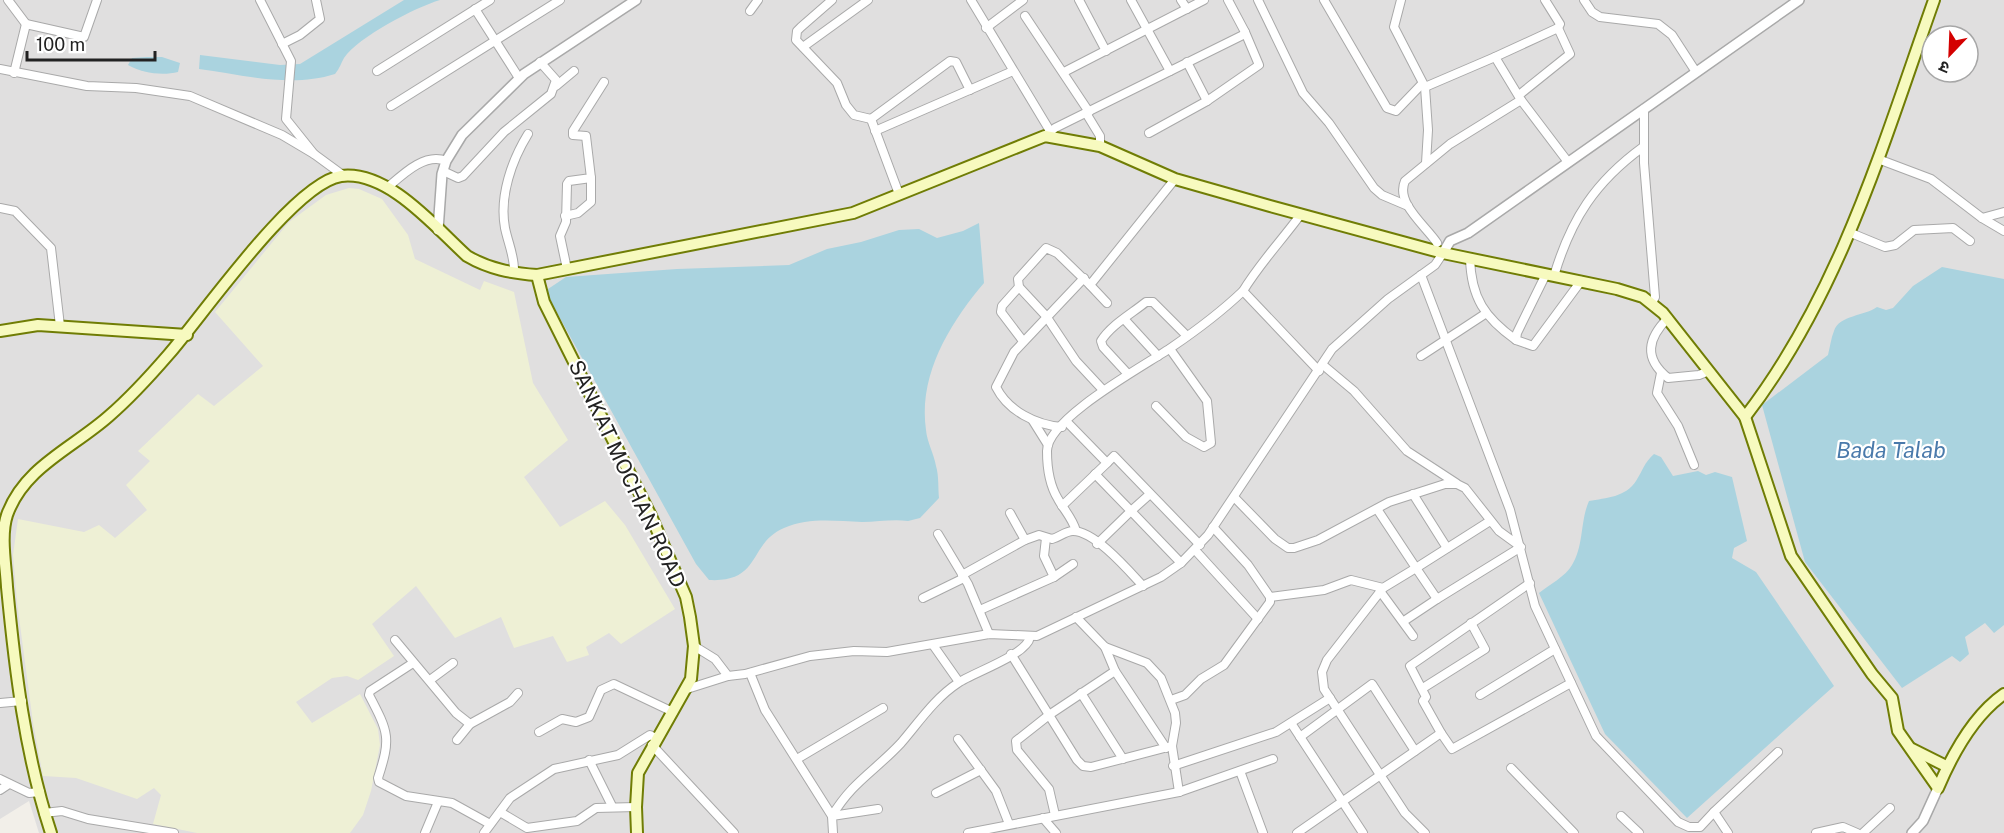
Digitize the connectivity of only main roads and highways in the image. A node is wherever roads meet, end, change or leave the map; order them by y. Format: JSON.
{"nodes":[{"id":1,"x":1934,"y":0,"type":"edge"},
{"id":2,"x":537,"y":275,"type":"junction"},
{"id":3,"x":0,"y":331,"type":"edge"},
{"id":4,"x":187,"y":335,"type":"junction"},
{"id":5,"x":1745,"y":417,"type":"junction"},
{"id":6,"x":2004,"y":694,"type":"edge"},
{"id":7,"x":1908,"y":747,"type":"junction"},
{"id":8,"x":1946,"y":766,"type":"junction"},
{"id":9,"x":51,"y":833,"type":"edge"},
{"id":10,"x":637,"y":833,"type":"edge"}],
"edges":[{"from":1,"to":5,"type":"main road"},
{"from":2,"to":4,"type":"main road"},
{"from":2,"to":5,"type":"main road"},
{"from":2,"to":10,"type":"main road","name":"SANKAT MOCHAN ROAD"},
{"from":3,"to":4,"type":"main road"},
{"from":4,"to":9,"type":"main road"},
{"from":5,"to":7,"type":"main road"},
{"from":6,"to":8,"type":"main road"},
{"from":7,"to":8,"type":"main road"},
{"from":7,"to":8,"type":"main road"}]}
